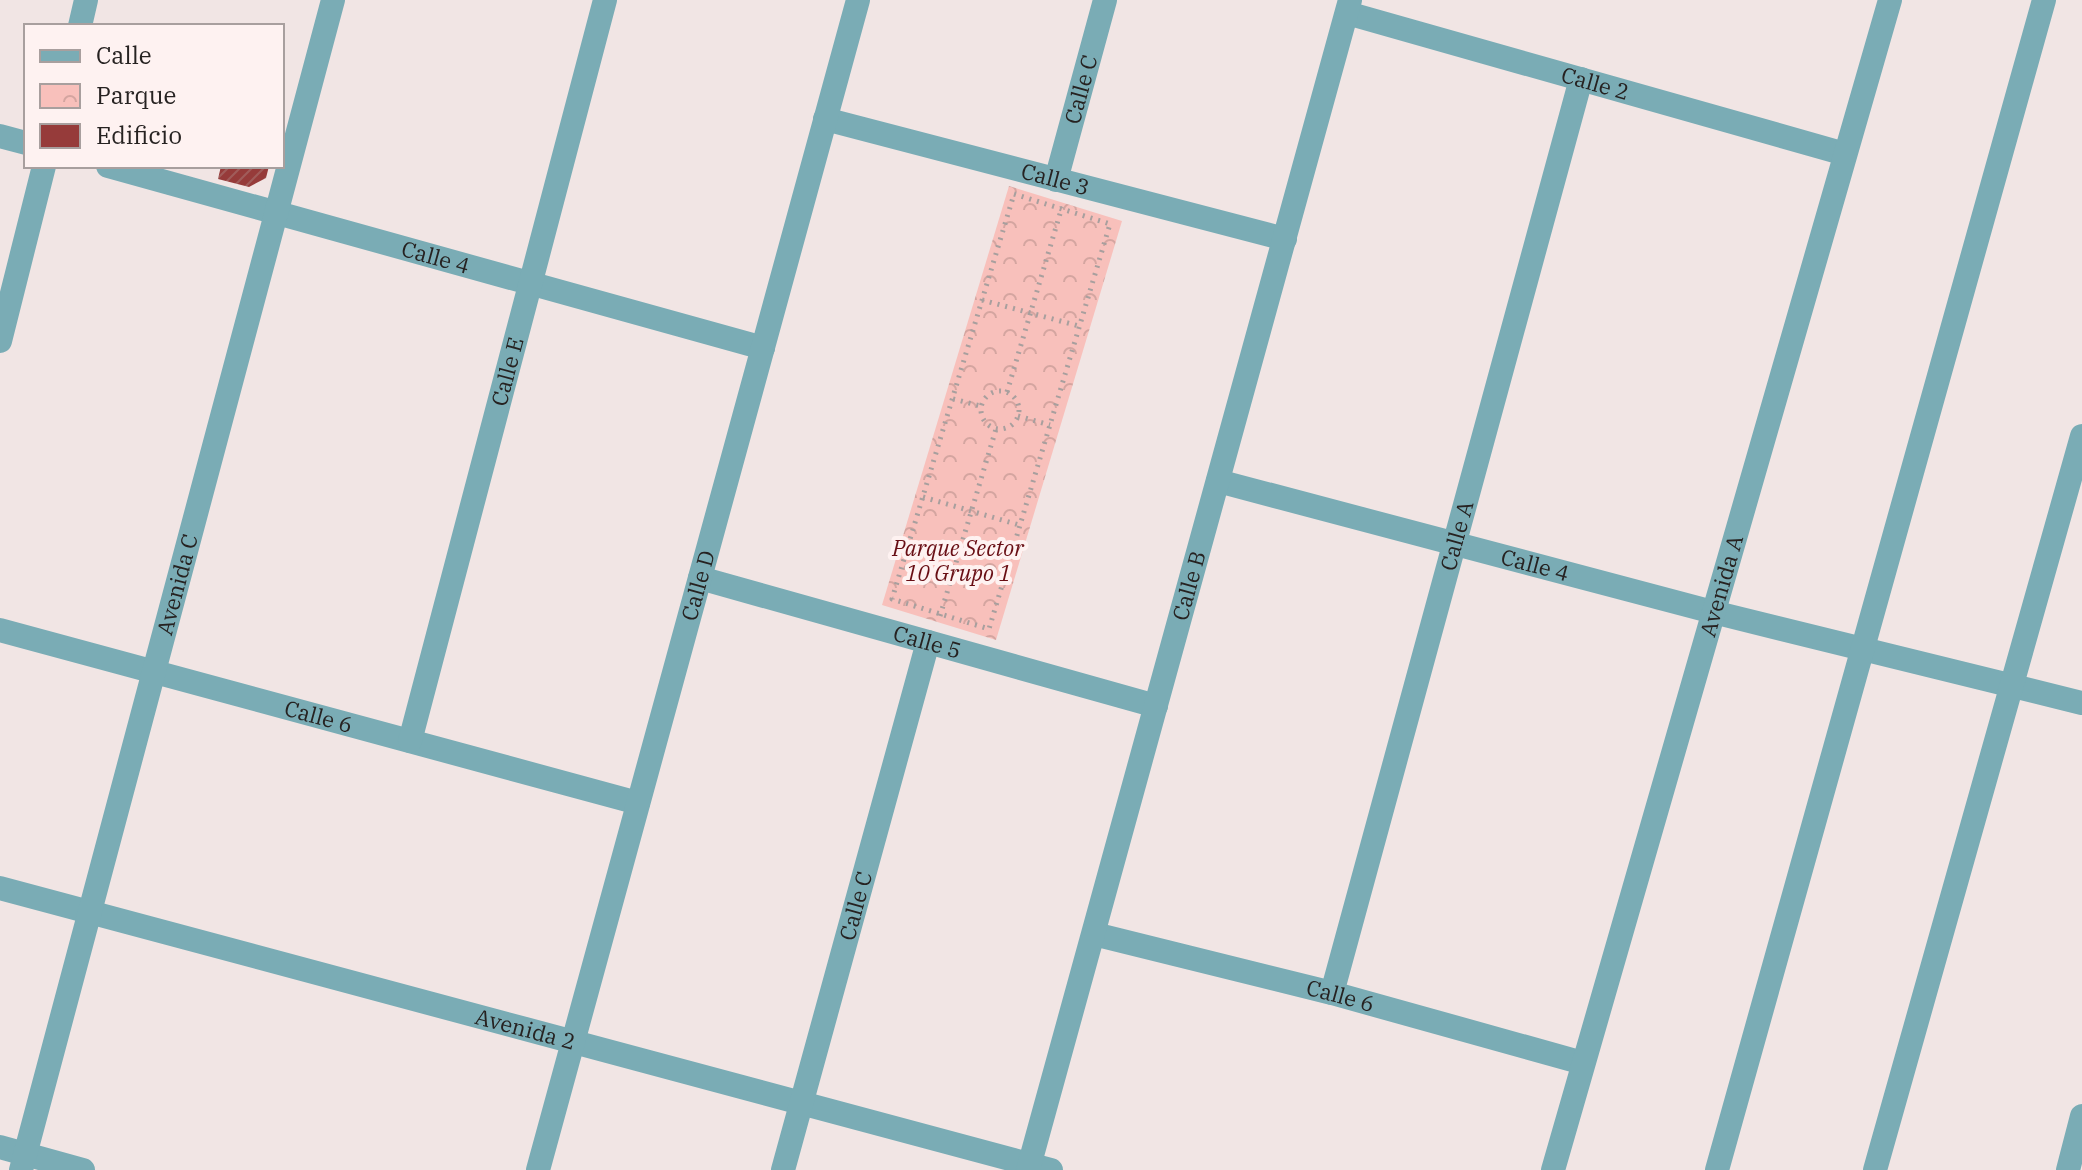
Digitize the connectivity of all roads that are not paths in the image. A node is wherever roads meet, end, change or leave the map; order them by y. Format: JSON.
{"nodes":[{"id":1,"x":86,"y":0,"type":"edge"},
{"id":2,"x":333,"y":0,"type":"edge"},
{"id":3,"x":605,"y":0,"type":"edge"},
{"id":4,"x":858,"y":0,"type":"edge"},
{"id":5,"x":1105,"y":0,"type":"edge"},
{"id":6,"x":1890,"y":0,"type":"edge"},
{"id":7,"x":2044,"y":0,"type":"edge"},
{"id":8,"x":1348,"y":7,"type":"edge"},
{"id":9,"x":80,"y":24,"type":"edge"},
{"id":10,"x":1581,"y":79,"type":"junction"},
{"id":11,"x":825,"y":119,"type":"junction"},
{"id":12,"x":0,"y":136,"type":"edge"},
{"id":13,"x":24,"y":142,"type":"edge"},
{"id":14,"x":1845,"y":154,"type":"junction"},
{"id":15,"x":43,"y":168,"type":"edge"},
{"id":16,"x":115,"y":168,"type":"edge"},
{"id":17,"x":1063,"y":181,"type":"junction"},
{"id":18,"x":276,"y":214,"type":"junction"},
{"id":19,"x":1285,"y":239,"type":"junction"},
{"id":20,"x":530,"y":284,"type":"junction"},
{"id":21,"x":0,"y":341,"type":"edge"},
{"id":22,"x":763,"y":348,"type":"junction"},
{"id":23,"x":2082,"y":436,"type":"edge"},
{"id":24,"x":1218,"y":481,"type":"junction"},
{"id":25,"x":1455,"y":544,"type":"junction"},
{"id":26,"x":700,"y":578,"type":"junction"},
{"id":27,"x":1713,"y":612,"type":"junction"},
{"id":28,"x":0,"y":630,"type":"edge"},
{"id":29,"x":930,"y":642,"type":"junction"},
{"id":30,"x":1863,"y":649,"type":"junction"},
{"id":31,"x":153,"y":673,"type":"junction"},
{"id":32,"x":2011,"y":686,"type":"junction"},
{"id":33,"x":2082,"y":703,"type":"edge"},
{"id":34,"x":1156,"y":706,"type":"junction"},
{"id":35,"x":410,"y":741,"type":"junction"},
{"id":36,"x":638,"y":803,"type":"junction"},
{"id":37,"x":0,"y":888,"type":"edge"},
{"id":38,"x":89,"y":912,"type":"junction"},
{"id":39,"x":1094,"y":934,"type":"junction"},
{"id":40,"x":1332,"y":993,"type":"junction"},
{"id":41,"x":573,"y":1042,"type":"junction"},
{"id":42,"x":1583,"y":1063,"type":"junction"},
{"id":43,"x":801,"y":1103,"type":"junction"},
{"id":44,"x":2082,"y":1116,"type":"edge"},
{"id":45,"x":0,"y":1147,"type":"edge"},
{"id":46,"x":23,"y":1162,"type":"edge"},
{"id":47,"x":1036,"y":1168,"type":"edge"},
{"id":48,"x":83,"y":1170,"type":"edge"},
{"id":49,"x":538,"y":1170,"type":"edge"},
{"id":50,"x":783,"y":1170,"type":"edge"},
{"id":51,"x":1553,"y":1170,"type":"edge"},
{"id":52,"x":1717,"y":1170,"type":"edge"},
{"id":53,"x":1875,"y":1170,"type":"edge"},
{"id":54,"x":2068,"y":1170,"type":"edge"}],
"edges":[{"from":1,"to":9,"type":"street"},
{"from":2,"to":18,"type":"street","name":"Avenida C"},
{"from":3,"to":20,"type":"street","name":"Calle E"},
{"from":4,"to":11,"type":"street","name":"Calle D"},
{"from":5,"to":17,"type":"street","name":"Calle C"},
{"from":6,"to":14,"type":"street","name":"Avenida A"},
{"from":7,"to":30,"type":"street"},
{"from":8,"to":10,"type":"street","name":"Calle 2"},
{"from":8,"to":19,"type":"street","name":"Calle B"},
{"from":10,"to":14,"type":"street","name":"Calle 2"},
{"from":10,"to":25,"type":"street","name":"Calle A"},
{"from":11,"to":17,"type":"street","name":"Calle 3"},
{"from":11,"to":22,"type":"street","name":"Calle D"},
{"from":12,"to":13,"type":"street"},
{"from":14,"to":27,"type":"street","name":"Avenida A"},
{"from":15,"to":21,"type":"street"},
{"from":16,"to":18,"type":"street","name":"Calle 4"},
{"from":17,"to":19,"type":"street","name":"Calle 3"},
{"from":18,"to":20,"type":"street","name":"Calle 4"},
{"from":18,"to":31,"type":"street","name":"Avenida C"},
{"from":19,"to":24,"type":"street","name":"Calle B"},
{"from":20,"to":22,"type":"street","name":"Calle 4"},
{"from":20,"to":35,"type":"street","name":"Calle E"},
{"from":22,"to":26,"type":"street","name":"Calle D"},
{"from":23,"to":32,"type":"street"},
{"from":24,"to":25,"type":"street","name":"Calle 4"},
{"from":24,"to":34,"type":"street","name":"Calle B"},
{"from":25,"to":27,"type":"street","name":"Calle 4"},
{"from":25,"to":40,"type":"street","name":"Calle A"},
{"from":26,"to":29,"type":"street","name":"Calle 5"},
{"from":26,"to":36,"type":"street","name":"Calle D"},
{"from":27,"to":30,"type":"street","name":"Calle 4"},
{"from":27,"to":42,"type":"street","name":"Avenida A"},
{"from":28,"to":31,"type":"street","name":"Calle 6"},
{"from":29,"to":34,"type":"street","name":"Calle 5"},
{"from":29,"to":43,"type":"street","name":"Calle C"},
{"from":30,"to":32,"type":"street","name":"Calle 4"},
{"from":30,"to":52,"type":"street"},
{"from":31,"to":35,"type":"street","name":"Calle 6"},
{"from":31,"to":38,"type":"street","name":"Avenida C"},
{"from":32,"to":33,"type":"street","name":"Calle 4"},
{"from":32,"to":53,"type":"street"},
{"from":34,"to":39,"type":"street","name":"Calle B"},
{"from":35,"to":36,"type":"street","name":"Calle 6"},
{"from":36,"to":41,"type":"street","name":"Calle D"},
{"from":37,"to":38,"type":"street","name":"Avenida 2"},
{"from":38,"to":41,"type":"street","name":"Avenida 2"},
{"from":38,"to":46,"type":"street","name":"Avenida C"},
{"from":39,"to":40,"type":"street","name":"Calle 6"},
{"from":39,"to":47,"type":"street","name":"Calle B"},
{"from":40,"to":42,"type":"street","name":"Calle 6"},
{"from":41,"to":43,"type":"street","name":"Avenida 2"},
{"from":41,"to":49,"type":"street","name":"Calle D"},
{"from":42,"to":51,"type":"street","name":"Avenida A"},
{"from":43,"to":47,"type":"street","name":"Avenida 2"},
{"from":43,"to":50,"type":"street","name":"Calle C"},
{"from":44,"to":54,"type":"street"},
{"from":45,"to":46,"type":"street"},
{"from":46,"to":48,"type":"street"}]}
